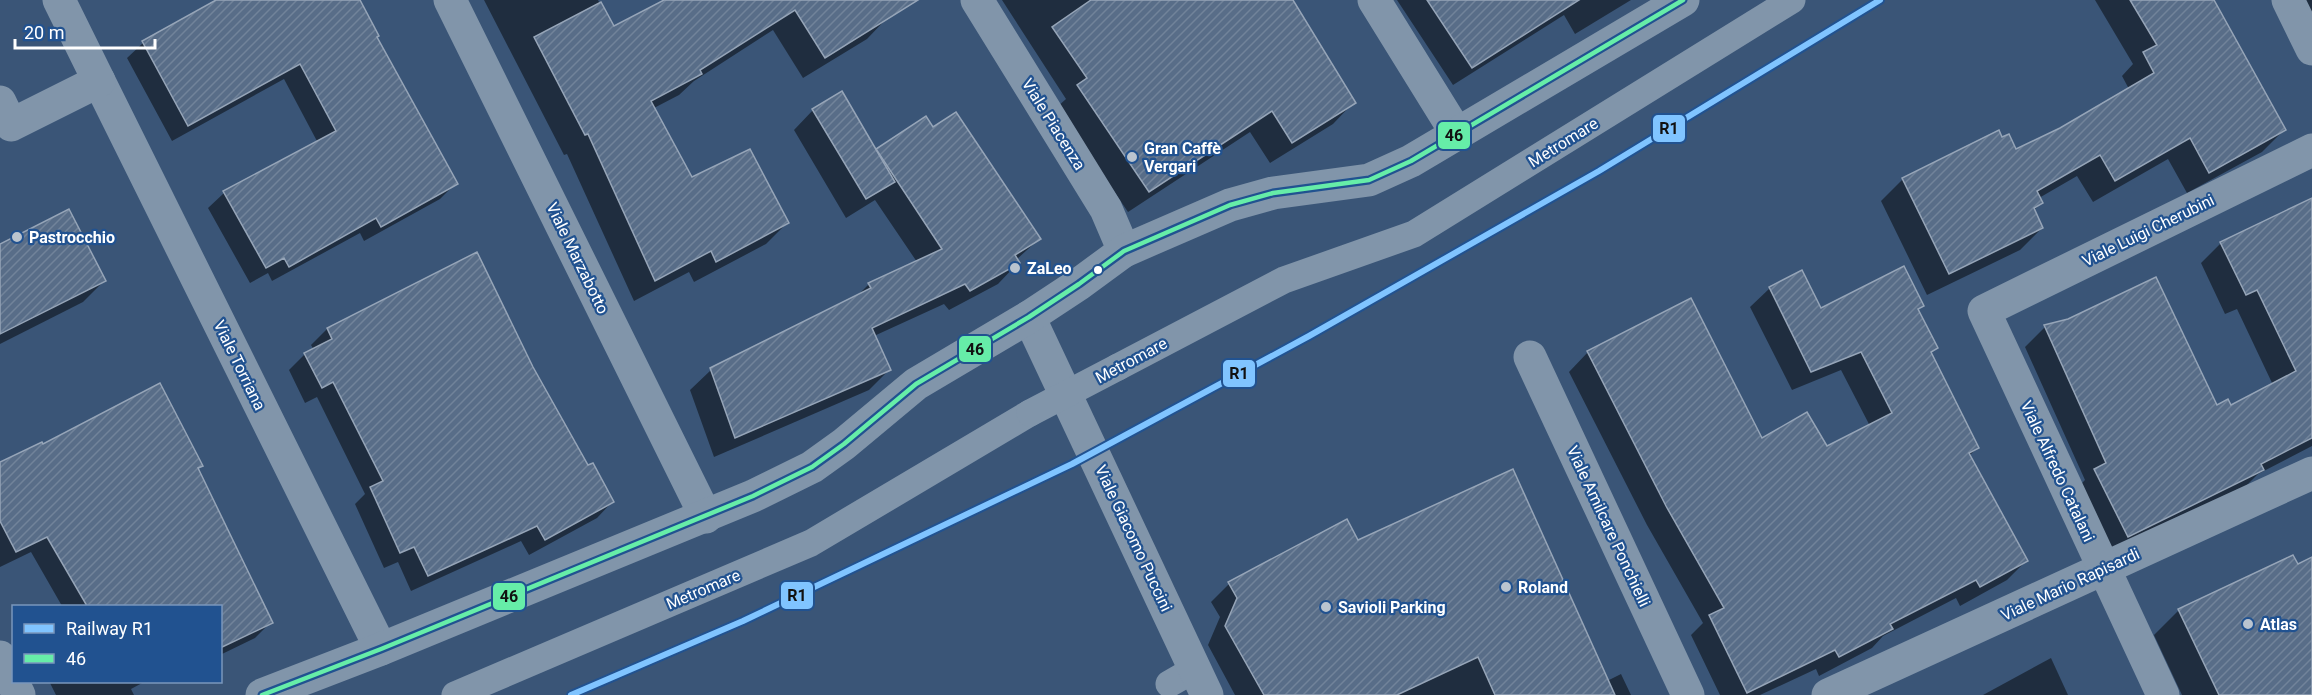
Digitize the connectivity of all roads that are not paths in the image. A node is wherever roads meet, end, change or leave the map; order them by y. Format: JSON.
{"nodes":[{"id":1,"x":59,"y":0,"type":"edge"},
{"id":2,"x":450,"y":0,"type":"edge"},
{"id":3,"x":977,"y":0,"type":"edge"},
{"id":4,"x":1374,"y":0,"type":"edge"},
{"id":5,"x":1683,"y":0,"type":"edge"},
{"id":6,"x":1792,"y":0,"type":"edge"},
{"id":7,"x":2288,"y":0,"type":"edge"},
{"id":8,"x":2312,"y":49,"type":"edge"},
{"id":9,"x":99,"y":81,"type":"junction"},
{"id":10,"x":4,"y":119,"type":"edge"},
{"id":11,"x":1457,"y":134,"type":"junction"},
{"id":12,"x":2312,"y":150,"type":"edge"},
{"id":13,"x":1124,"y":251,"type":"junction"},
{"id":14,"x":1984,"y":311,"type":"joint"},
{"id":15,"x":1029,"y":317,"type":"junction"},
{"id":16,"x":1530,"y":357,"type":"dead end"},
{"id":17,"x":2312,"y":473,"type":"edge"},
{"id":18,"x":706,"y":517,"type":"junction"},
{"id":19,"x":2103,"y":569,"type":"junction"},
{"id":20,"x":381,"y":649,"type":"junction"},
{"id":21,"x":0,"y":657,"type":"edge"},
{"id":22,"x":12,"y":681,"type":"edge"},
{"id":23,"x":1190,"y":682,"type":"edge"},
{"id":24,"x":262,"y":695,"type":"edge"},
{"id":25,"x":455,"y":695,"type":"edge"},
{"id":26,"x":1688,"y":695,"type":"edge"},
{"id":27,"x":1828,"y":695,"type":"edge"},
{"id":28,"x":2163,"y":695,"type":"edge"}],
"edges":[{"from":1,"to":9,"type":"street","name":"Viale Torriana"},
{"from":2,"to":18,"type":"street","name":"Viale Marzabotto"},
{"from":3,"to":13,"type":"street","name":"Viale Piacenza"},
{"from":4,"to":11,"type":"street"},
{"from":5,"to":11,"type":"street"},
{"from":6,"to":25,"type":"lane","name":"Metromare","bridge":true},
{"from":7,"to":8,"type":"street"},
{"from":9,"to":10,"type":"street"},
{"from":9,"to":20,"type":"street","name":"Viale Torriana"},
{"from":11,"to":13,"type":"street"},
{"from":12,"to":14,"type":"street","name":"Viale Luigi Cherubini"},
{"from":13,"to":15,"type":"street"},
{"from":14,"to":19,"type":"street","name":"Viale Alfredo Catalani"},
{"from":15,"to":18,"type":"street"},
{"from":15,"to":23,"type":"street","name":"Viale Giacomo Puccini"},
{"from":16,"to":26,"type":"street","name":"Viale Amilcare Ponchielli"},
{"from":17,"to":19,"type":"street","name":"Viale Mario Rapisardi"},
{"from":18,"to":20,"type":"street"},
{"from":19,"to":27,"type":"street","name":"Viale Mario Rapisardi"},
{"from":19,"to":28,"type":"street","name":"Viale Alfredo Catalani"},
{"from":20,"to":24,"type":"street"},
{"from":21,"to":22,"type":"street"}]}
